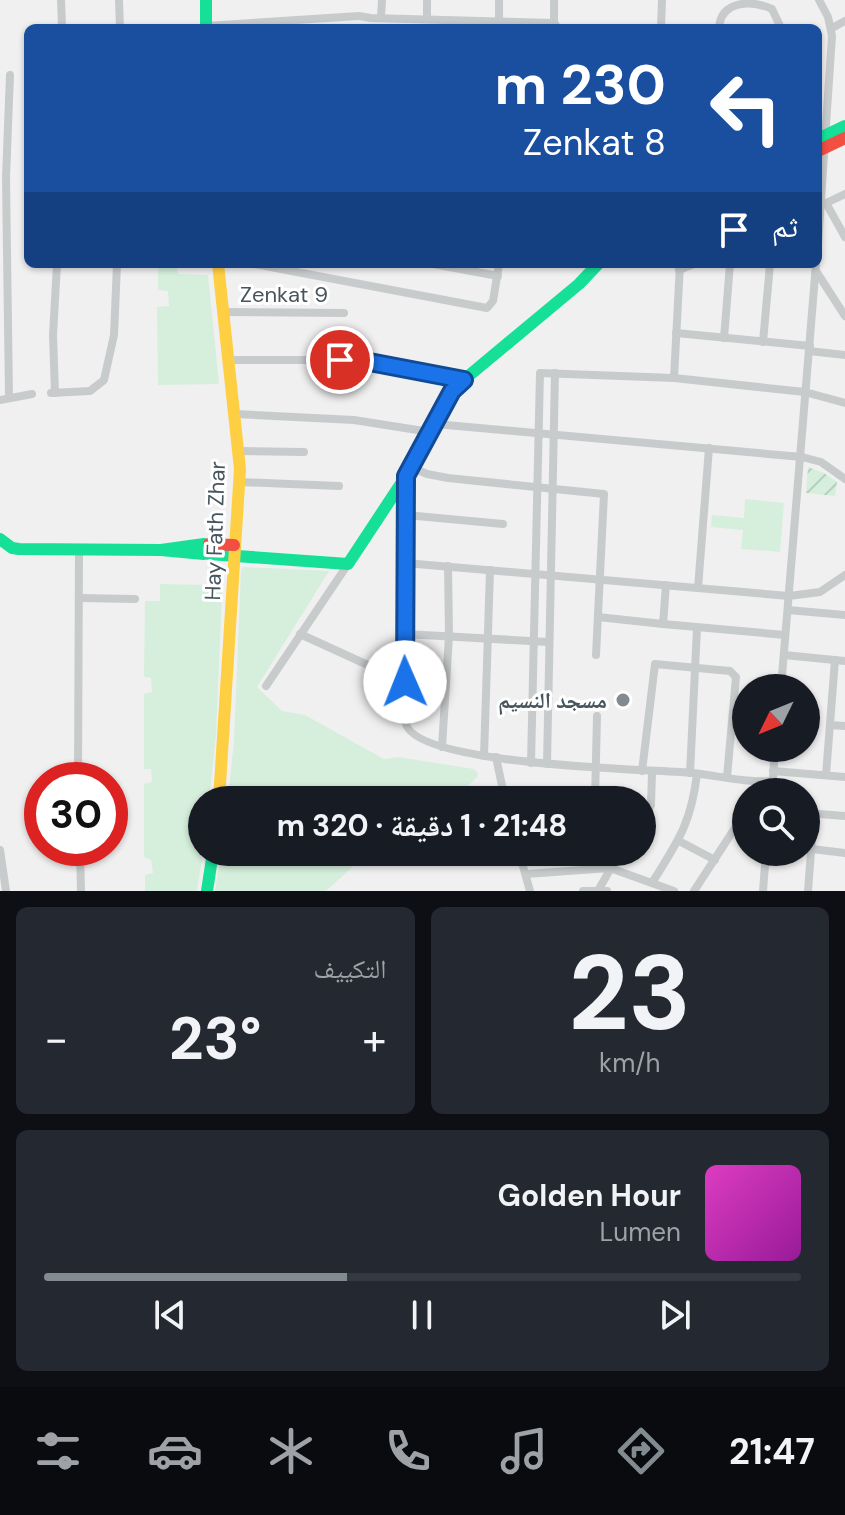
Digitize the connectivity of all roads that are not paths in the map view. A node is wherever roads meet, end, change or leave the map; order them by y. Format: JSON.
{"nodes":[{"id":1,"x":61,"y":0,"type":"edge"},
{"id":2,"x":119,"y":0,"type":"edge"},
{"id":3,"x":206,"y":0,"type":"edge"},
{"id":4,"x":382,"y":0,"type":"edge"},
{"id":5,"x":427,"y":0,"type":"edge"},
{"id":6,"x":499,"y":0,"type":"edge"},
{"id":7,"x":554,"y":0,"type":"edge"},
{"id":8,"x":662,"y":0,"type":"edge"},
{"id":9,"x":819,"y":0,"type":"edge"},
{"id":10,"x":381,"y":18,"type":"junction"},
{"id":11,"x":427,"y":19,"type":"junction"},
{"id":12,"x":499,"y":21,"type":"junction"},
{"id":13,"x":845,"y":21,"type":"edge"},
{"id":14,"x":62,"y":24,"type":"edge"},
{"id":15,"x":120,"y":24,"type":"edge"},
{"id":16,"x":206,"y":24,"type":"edge"},
{"id":17,"x":243,"y":24,"type":"edge"},
{"id":18,"x":542,"y":24,"type":"edge"},
{"id":19,"x":556,"y":24,"type":"edge"},
{"id":20,"x":661,"y":24,"type":"edge"},
{"id":21,"x":720,"y":24,"type":"edge"},
{"id":22,"x":779,"y":24,"type":"edge"},
{"id":23,"x":832,"y":28,"type":"junction"},
{"id":24,"x":829,"y":73,"type":"junction"},
{"id":25,"x":822,"y":76,"type":"edge"},
{"id":26,"x":0,"y":84,"type":"edge"},
{"id":27,"x":845,"y":126,"type":"edge"},
{"id":28,"x":845,"y":138,"type":"edge"},
{"id":29,"x":822,"y":143,"type":"edge"},
{"id":30,"x":845,"y":194,"type":"edge"},
{"id":31,"x":822,"y":205,"type":"edge"},
{"id":32,"x":845,"y":237,"type":"edge"},
{"id":33,"x":57,"y":268,"type":"edge"},
{"id":34,"x":117,"y":268,"type":"edge"},
{"id":35,"x":218,"y":268,"type":"edge"},
{"id":36,"x":276,"y":268,"type":"edge"},
{"id":37,"x":455,"y":268,"type":"edge"},
{"id":38,"x":499,"y":268,"type":"edge"},
{"id":39,"x":594,"y":268,"type":"edge"},
{"id":40,"x":680,"y":268,"type":"edge"},
{"id":41,"x":730,"y":268,"type":"edge"},
{"id":42,"x":770,"y":268,"type":"edge"},
{"id":43,"x":816,"y":268,"type":"edge"},
{"id":44,"x":817,"y":268,"type":"edge"},
{"id":45,"x":498,"y":276,"type":"junction"},
{"id":46,"x":224,"y":312,"type":"junction"},
{"id":47,"x":344,"y":313,"type":"dead end"},
{"id":48,"x":845,"y":316,"type":"edge"},
{"id":49,"x":676,"y":333,"type":"junction"},
{"id":50,"x":724,"y":338,"type":"junction"},
{"id":51,"x":763,"y":342,"type":"junction"},
{"id":52,"x":810,"y":348,"type":"junction"},
{"id":53,"x":845,"y":355,"type":"edge"},
{"id":54,"x":229,"y":360,"type":"junction"},
{"id":55,"x":555,"y":373,"type":"junction"},
{"id":56,"x":674,"y":378,"type":"junction"},
{"id":57,"x":464,"y":380,"type":"junction"},
{"id":58,"x":805,"y":392,"type":"junction"},
{"id":59,"x":32,"y":394,"type":"dead end"},
{"id":60,"x":4,"y":398,"type":"edge"},
{"id":61,"x":845,"y":403,"type":"edge"},
{"id":62,"x":235,"y":414,"type":"junction"},
{"id":63,"x":432,"y":428,"type":"junction"},
{"id":64,"x":538,"y":433,"type":"junction"},
{"id":65,"x":554,"y":434,"type":"junction"},
{"id":66,"x":709,"y":448,"type":"junction"},
{"id":67,"x":238,"y":451,"type":"junction"},
{"id":68,"x":304,"y":452,"type":"dead end"},
{"id":69,"x":802,"y":457,"type":"junction"},
{"id":70,"x":408,"y":471,"type":"junction"},
{"id":71,"x":845,"y":479,"type":"edge"},
{"id":72,"x":240,"y":482,"type":"junction"},
{"id":73,"x":537,"y":485,"type":"junction"},
{"id":74,"x":339,"y":486,"type":"dead end"},
{"id":75,"x":552,"y":488,"type":"junction"},
{"id":76,"x":406,"y":515,"type":"junction"},
{"id":77,"x":503,"y":524,"type":"dead end"},
{"id":78,"x":0,"y":539,"type":"edge"},
{"id":79,"x":79,"y":550,"type":"junction"},
{"id":80,"x":233,"y":552,"type":"junction"},
{"id":81,"x":405,"y":563,"type":"junction"},
{"id":82,"x":348,"y":564,"type":"junction"},
{"id":83,"x":448,"y":566,"type":"junction"},
{"id":84,"x":490,"y":570,"type":"junction"},
{"id":85,"x":535,"y":574,"type":"junction"},
{"id":86,"x":845,"y":575,"type":"edge"},
{"id":87,"x":550,"y":576,"type":"junction"},
{"id":88,"x":601,"y":580,"type":"junction"},
{"id":89,"x":666,"y":585,"type":"junction"},
{"id":90,"x":698,"y":588,"type":"junction"},
{"id":91,"x":789,"y":596,"type":"junction"},
{"id":92,"x":79,"y":598,"type":"junction"},
{"id":93,"x":135,"y":599,"type":"dead end"},
{"id":94,"x":788,"y":610,"type":"junction"},
{"id":95,"x":845,"y":615,"type":"edge"},
{"id":96,"x":598,"y":617,"type":"junction"},
{"id":97,"x":663,"y":624,"type":"junction"},
{"id":98,"x":697,"y":628,"type":"junction"},
{"id":99,"x":300,"y":634,"type":"junction"},
{"id":100,"x":405,"y":634,"type":"junction"},
{"id":101,"x":785,"y":635,"type":"junction"},
{"id":102,"x":449,"y":636,"type":"junction"},
{"id":103,"x":489,"y":639,"type":"junction"},
{"id":104,"x":534,"y":641,"type":"junction"},
{"id":105,"x":548,"y":642,"type":"junction"},
{"id":106,"x":596,"y":655,"type":"dead end"},
{"id":107,"x":784,"y":655,"type":"junction"},
{"id":108,"x":840,"y":660,"type":"edge"},
{"id":109,"x":695,"y":668,"type":"junction"},
{"id":110,"x":782,"y":674,"type":"edge"},
{"id":111,"x":405,"y":682,"type":"junction"},
{"id":112,"x":266,"y":686,"type":"dead end"},
{"id":113,"x":834,"y":692,"type":"junction"},
{"id":114,"x":845,"y":693,"type":"edge"},
{"id":115,"x":597,"y":716,"type":"dead end"},
{"id":116,"x":830,"y":725,"type":"junction"},
{"id":117,"x":845,"y":726,"type":"edge"},
{"id":118,"x":442,"y":747,"type":"junction"},
{"id":119,"x":484,"y":756,"type":"junction"},
{"id":120,"x":496,"y":757,"type":"junction"},
{"id":121,"x":78,"y":762,"type":"edge"},
{"id":122,"x":774,"y":762,"type":"edge"},
{"id":123,"x":531,"y":763,"type":"junction"},
{"id":124,"x":547,"y":764,"type":"junction"},
{"id":125,"x":594,"y":767,"type":"junction"},
{"id":126,"x":642,"y":771,"type":"junction"},
{"id":127,"x":773,"y":771,"type":"junction"},
{"id":128,"x":652,"y":772,"type":"junction"},
{"id":129,"x":694,"y":773,"type":"junction"},
{"id":130,"x":826,"y":775,"type":"junction"},
{"id":131,"x":727,"y":777,"type":"junction"},
{"id":132,"x":845,"y":777,"type":"edge"},
{"id":133,"x":735,"y":778,"type":"edge"},
{"id":134,"x":770,"y":778,"type":"edge"},
{"id":135,"x":220,"y":786,"type":"edge"},
{"id":136,"x":502,"y":786,"type":"edge"},
{"id":137,"x":595,"y":786,"type":"edge"},
{"id":138,"x":652,"y":786,"type":"edge"},
{"id":139,"x":820,"y":814,"type":"edge"},
{"id":140,"x":845,"y":816,"type":"edge"},
{"id":141,"x":732,"y":833,"type":"edge"},
{"id":142,"x":679,"y":841,"type":"junction"},
{"id":143,"x":0,"y":850,"type":"edge"},
{"id":144,"x":820,"y":850,"type":"edge"},
{"id":145,"x":845,"y":853,"type":"edge"},
{"id":146,"x":715,"y":860,"type":"junction"},
{"id":147,"x":80,"y":866,"type":"edge"},
{"id":148,"x":211,"y":866,"type":"edge"},
{"id":149,"x":523,"y":866,"type":"edge"},
{"id":150,"x":765,"y":866,"type":"edge"},
{"id":151,"x":810,"y":866,"type":"edge"},
{"id":152,"x":610,"y":868,"type":"junction"},
{"id":153,"x":526,"y":874,"type":"junction"},
{"id":154,"x":652,"y":883,"type":"junction"},
{"id":155,"x":603,"y":890,"type":"edge"},
{"id":156,"x":6,"y":891,"type":"edge"},
{"id":157,"x":81,"y":891,"type":"edge"},
{"id":158,"x":207,"y":891,"type":"edge"},
{"id":159,"x":530,"y":891,"type":"edge"},
{"id":160,"x":587,"y":891,"type":"edge"},
{"id":161,"x":674,"y":891,"type":"edge"},
{"id":162,"x":694,"y":891,"type":"edge"},
{"id":163,"x":763,"y":891,"type":"edge"},
{"id":164,"x":808,"y":891,"type":"edge"}],
"edges":[{"from":1,"to":14,"type":"street"},
{"from":2,"to":15,"type":"street"},
{"from":3,"to":16,"type":"street"},
{"from":4,"to":10,"type":"street"},
{"from":5,"to":11,"type":"street"},
{"from":6,"to":12,"type":"street"},
{"from":7,"to":19,"type":"street"},
{"from":8,"to":20,"type":"street"},
{"from":9,"to":23,"type":"street"},
{"from":10,"to":11,"type":"street"},
{"from":10,"to":17,"type":"street"},
{"from":11,"to":12,"type":"street"},
{"from":12,"to":18,"type":"street"},
{"from":13,"to":23,"type":"street"},
{"from":21,"to":22,"type":"street"},
{"from":23,"to":24,"type":"street"},
{"from":24,"to":25,"type":"street"},
{"from":24,"to":29,"type":"street"},
{"from":26,"to":60,"type":"street"},
{"from":27,"to":29,"type":"street"},
{"from":28,"to":29,"type":"street"},
{"from":29,"to":31,"type":"street"},
{"from":30,"to":31,"type":"street"},
{"from":31,"to":32,"type":"street"},
{"from":33,"to":34,"type":"street"},
{"from":35,"to":46,"type":"street","name":"Hay Fath Zhar"},
{"from":36,"to":45,"type":"street"},
{"from":37,"to":45,"type":"street"},
{"from":38,"to":45,"type":"street"},
{"from":39,"to":57,"type":"street"},
{"from":40,"to":49,"type":"street"},
{"from":41,"to":50,"type":"street"},
{"from":42,"to":51,"type":"street"},
{"from":43,"to":52,"type":"street"},
{"from":44,"to":48,"type":"street"},
{"from":46,"to":47,"type":"street","name":"Zenkat 9"},
{"from":46,"to":54,"type":"street","name":"Hay Fath Zhar"},
{"from":49,"to":50,"type":"street"},
{"from":49,"to":56,"type":"street"},
{"from":50,"to":51,"type":"street"},
{"from":51,"to":52,"type":"street"},
{"from":52,"to":53,"type":"street"},
{"from":52,"to":58,"type":"street"},
{"from":54,"to":57,"type":"street"},
{"from":54,"to":62,"type":"street","name":"Hay Fath Zhar"},
{"from":55,"to":56,"type":"street"},
{"from":55,"to":64,"type":"street"},
{"from":55,"to":65,"type":"street"},
{"from":56,"to":58,"type":"street"},
{"from":57,"to":63,"type":"street"},
{"from":58,"to":61,"type":"street"},
{"from":58,"to":69,"type":"street"},
{"from":59,"to":60,"type":"street"},
{"from":62,"to":63,"type":"street"},
{"from":62,"to":67,"type":"street","name":"Hay Fath Zhar"},
{"from":63,"to":64,"type":"street"},
{"from":63,"to":70,"type":"street"},
{"from":64,"to":65,"type":"street"},
{"from":64,"to":73,"type":"street"},
{"from":65,"to":66,"type":"street"},
{"from":65,"to":75,"type":"street"},
{"from":66,"to":69,"type":"street"},
{"from":66,"to":90,"type":"street"},
{"from":67,"to":68,"type":"street"},
{"from":67,"to":72,"type":"street","name":"Hay Fath Zhar"},
{"from":69,"to":71,"type":"street"},
{"from":69,"to":91,"type":"street"},
{"from":70,"to":73,"type":"street"},
{"from":70,"to":76,"type":"street"},
{"from":70,"to":82,"type":"street"},
{"from":72,"to":74,"type":"street"},
{"from":72,"to":80,"type":"street","name":"Hay Fath Zhar"},
{"from":73,"to":75,"type":"street"},
{"from":73,"to":85,"type":"street"},
{"from":75,"to":87,"type":"street"},
{"from":75,"to":88,"type":"street"},
{"from":76,"to":77,"type":"street"},
{"from":76,"to":81,"type":"street"},
{"from":78,"to":79,"type":"street"},
{"from":79,"to":80,"type":"street"},
{"from":79,"to":92,"type":"street"},
{"from":80,"to":82,"type":"street"},
{"from":80,"to":135,"type":"street","name":"Hay Fath Zhar"},
{"from":81,"to":83,"type":"street"},
{"from":81,"to":100,"type":"street"},
{"from":82,"to":99,"type":"street"},
{"from":83,"to":84,"type":"street"},
{"from":83,"to":102,"type":"street"},
{"from":84,"to":85,"type":"street"},
{"from":84,"to":103,"type":"street"},
{"from":85,"to":87,"type":"street"},
{"from":85,"to":104,"type":"street"},
{"from":86,"to":91,"type":"street"},
{"from":87,"to":88,"type":"street"},
{"from":87,"to":105,"type":"street"},
{"from":88,"to":89,"type":"street"},
{"from":88,"to":96,"type":"street"},
{"from":89,"to":90,"type":"street"},
{"from":89,"to":97,"type":"street"},
{"from":90,"to":91,"type":"street"},
{"from":91,"to":94,"type":"street"},
{"from":92,"to":93,"type":"street"},
{"from":92,"to":121,"type":"street"},
{"from":94,"to":95,"type":"street"},
{"from":94,"to":101,"type":"street"},
{"from":96,"to":97,"type":"street"},
{"from":96,"to":106,"type":"street"},
{"from":97,"to":98,"type":"street"},
{"from":98,"to":101,"type":"street"},
{"from":98,"to":109,"type":"street"},
{"from":99,"to":111,"type":"street"},
{"from":99,"to":112,"type":"street"},
{"from":100,"to":102,"type":"street"},
{"from":100,"to":111,"type":"street"},
{"from":101,"to":107,"type":"street"},
{"from":102,"to":103,"type":"street"},
{"from":102,"to":118,"type":"street"},
{"from":103,"to":104,"type":"street"},
{"from":103,"to":119,"type":"street"},
{"from":104,"to":105,"type":"street"},
{"from":104,"to":123,"type":"street"},
{"from":105,"to":124,"type":"street"},
{"from":107,"to":108,"type":"street"},
{"from":107,"to":110,"type":"street"},
{"from":108,"to":113,"type":"street"},
{"from":109,"to":126,"type":"street"},
{"from":109,"to":129,"type":"street"},
{"from":109,"to":131,"type":"street"},
{"from":111,"to":118,"type":"street"},
{"from":113,"to":114,"type":"street"},
{"from":113,"to":116,"type":"street"},
{"from":115,"to":125,"type":"street"},
{"from":116,"to":117,"type":"street"},
{"from":116,"to":130,"type":"street"},
{"from":118,"to":119,"type":"street"},
{"from":119,"to":120,"type":"street"},
{"from":120,"to":123,"type":"street"},
{"from":120,"to":136,"type":"street"},
{"from":122,"to":127,"type":"street"},
{"from":123,"to":124,"type":"street"},
{"from":124,"to":125,"type":"street"},
{"from":125,"to":126,"type":"street"},
{"from":125,"to":137,"type":"street"},
{"from":126,"to":128,"type":"street"},
{"from":127,"to":130,"type":"street"},
{"from":127,"to":134,"type":"street"},
{"from":128,"to":129,"type":"street"},
{"from":128,"to":138,"type":"street"},
{"from":129,"to":131,"type":"street"},
{"from":129,"to":142,"type":"street"},
{"from":130,"to":132,"type":"street"},
{"from":131,"to":133,"type":"street"},
{"from":139,"to":140,"type":"street"},
{"from":141,"to":146,"type":"street"},
{"from":142,"to":146,"type":"street"},
{"from":142,"to":154,"type":"street"},
{"from":143,"to":156,"type":"street"},
{"from":144,"to":145,"type":"street"},
{"from":146,"to":162,"type":"street"},
{"from":147,"to":157,"type":"street"},
{"from":148,"to":158,"type":"street"},
{"from":149,"to":153,"type":"street"},
{"from":150,"to":163,"type":"street"},
{"from":151,"to":164,"type":"street"},
{"from":152,"to":153,"type":"street"},
{"from":152,"to":154,"type":"street"},
{"from":152,"to":155,"type":"street"},
{"from":153,"to":159,"type":"street"},
{"from":154,"to":161,"type":"street"},
{"from":155,"to":160,"type":"street"}]}
